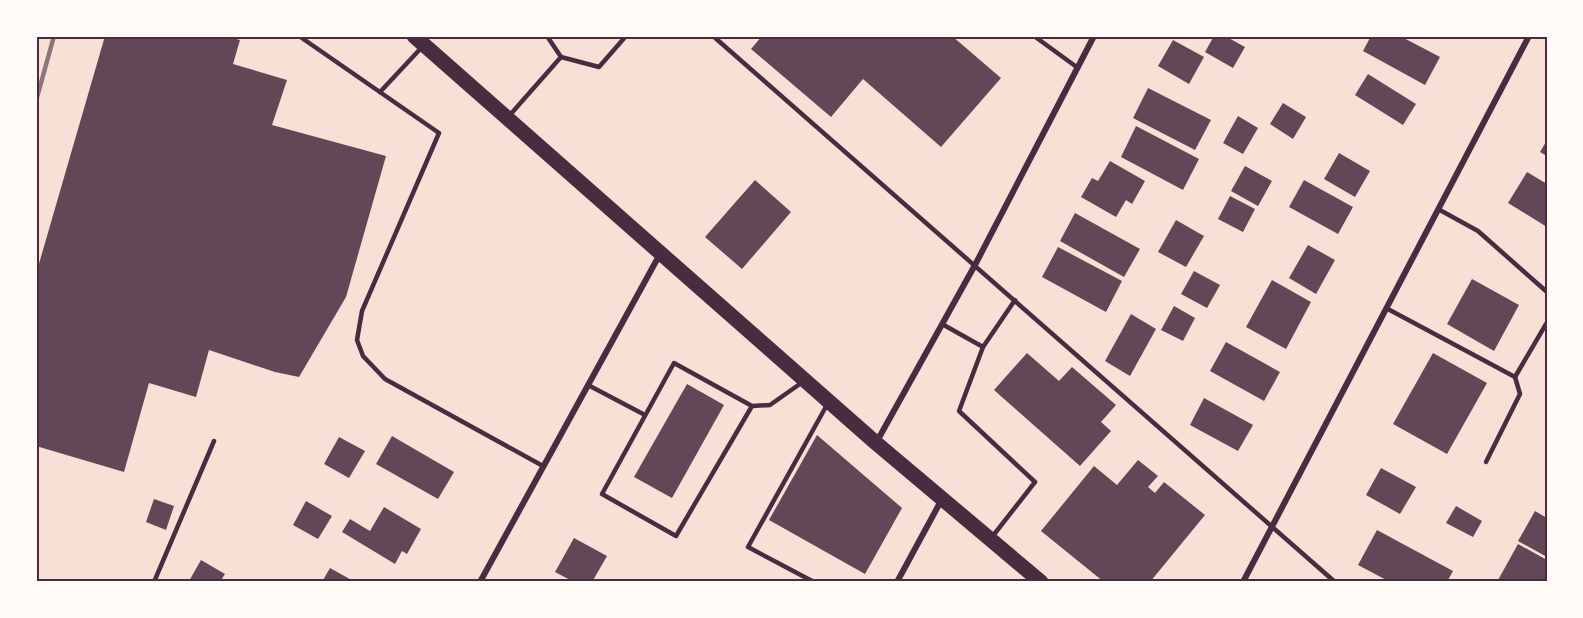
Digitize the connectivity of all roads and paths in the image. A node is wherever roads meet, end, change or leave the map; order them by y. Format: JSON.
{"nodes":[{"id":1,"x":299,"y":36,"type":"edge"},
{"id":2,"x":547,"y":36,"type":"edge"},
{"id":3,"x":626,"y":36,"type":"edge"},
{"id":4,"x":1034,"y":36,"type":"edge"},
{"id":5,"x":1094,"y":36,"type":"edge"},
{"id":6,"x":1529,"y":36,"type":"edge"},
{"id":7,"x":717,"y":37,"type":"edge"},
{"id":8,"x":419,"y":40,"type":"edge"},
{"id":9,"x":561,"y":57,"type":"junction"},
{"id":10,"x":1078,"y":68,"type":"junction"},
{"id":11,"x":380,"y":92,"type":"junction"},
{"id":12,"x":507,"y":117,"type":"junction"},
{"id":13,"x":1438,"y":209,"type":"junction"},
{"id":14,"x":660,"y":252,"type":"junction"},
{"id":15,"x":975,"y":265,"type":"junction"},
{"id":16,"x":1547,"y":292,"type":"edge"},
{"id":17,"x":1015,"y":300,"type":"junction"},
{"id":18,"x":1386,"y":308,"type":"junction"},
{"id":19,"x":942,"y":324,"type":"junction"},
{"id":20,"x":1546,"y":324,"type":"edge"},
{"id":21,"x":983,"y":347,"type":"junction"},
{"id":22,"x":1515,"y":377,"type":"junction"},
{"id":23,"x":805,"y":380,"type":"junction"},
{"id":24,"x":588,"y":385,"type":"junction"},
{"id":25,"x":829,"y":401,"type":"junction"},
{"id":26,"x":752,"y":406,"type":"junction"},
{"id":27,"x":645,"y":416,"type":"junction"},
{"id":28,"x":214,"y":441,"type":"dead end"},
{"id":29,"x":876,"y":443,"type":"junction"},
{"id":30,"x":1486,"y":462,"type":"dead end"},
{"id":31,"x":543,"y":466,"type":"junction"},
{"id":32,"x":942,"y":499,"type":"junction"},
{"id":33,"x":1272,"y":527,"type":"junction"},
{"id":34,"x":990,"y":539,"type":"junction"},
{"id":35,"x":154,"y":582,"type":"edge"},
{"id":36,"x":480,"y":582,"type":"edge"},
{"id":37,"x":814,"y":582,"type":"edge"},
{"id":38,"x":897,"y":582,"type":"edge"},
{"id":39,"x":1041,"y":582,"type":"edge"},
{"id":40,"x":1244,"y":582,"type":"edge"},
{"id":41,"x":1335,"y":582,"type":"edge"}],
"edges":[{"from":1,"to":11,"type":"lane"},
{"from":2,"to":9,"type":"lane"},
{"from":3,"to":9,"type":"lane"},
{"from":4,"to":10,"type":"lane"},
{"from":5,"to":10,"type":"street"},
{"from":6,"to":13,"type":"street"},
{"from":7,"to":15,"type":"lane"},
{"from":8,"to":11,"type":"lane"},
{"from":8,"to":12,"type":"main road"},
{"from":9,"to":12,"type":"lane"},
{"from":10,"to":15,"type":"street"},
{"from":11,"to":31,"type":"lane"},
{"from":12,"to":14,"type":"main road"},
{"from":13,"to":16,"type":"lane"},
{"from":13,"to":18,"type":"street"},
{"from":14,"to":23,"type":"main road"},
{"from":14,"to":24,"type":"street"},
{"from":15,"to":17,"type":"lane"},
{"from":15,"to":19,"type":"street"},
{"from":17,"to":21,"type":"lane"},
{"from":17,"to":33,"type":"lane"},
{"from":18,"to":22,"type":"lane"},
{"from":18,"to":33,"type":"street"},
{"from":19,"to":21,"type":"lane"},
{"from":19,"to":29,"type":"street"},
{"from":20,"to":22,"type":"lane"},
{"from":21,"to":34,"type":"lane"},
{"from":22,"to":30,"type":"lane"},
{"from":23,"to":25,"type":"main road"},
{"from":23,"to":26,"type":"lane"},
{"from":24,"to":27,"type":"lane"},
{"from":24,"to":31,"type":"street"},
{"from":25,"to":29,"type":"main road"},
{"from":25,"to":37,"type":"lane"},
{"from":26,"to":27,"type":"lane"},
{"from":26,"to":27,"type":"lane"},
{"from":28,"to":35,"type":"lane"},
{"from":29,"to":32,"type":"main road"},
{"from":31,"to":36,"type":"street"},
{"from":32,"to":34,"type":"main road"},
{"from":32,"to":38,"type":"street"},
{"from":33,"to":40,"type":"street"},
{"from":33,"to":41,"type":"lane"},
{"from":34,"to":39,"type":"main road"}]}
